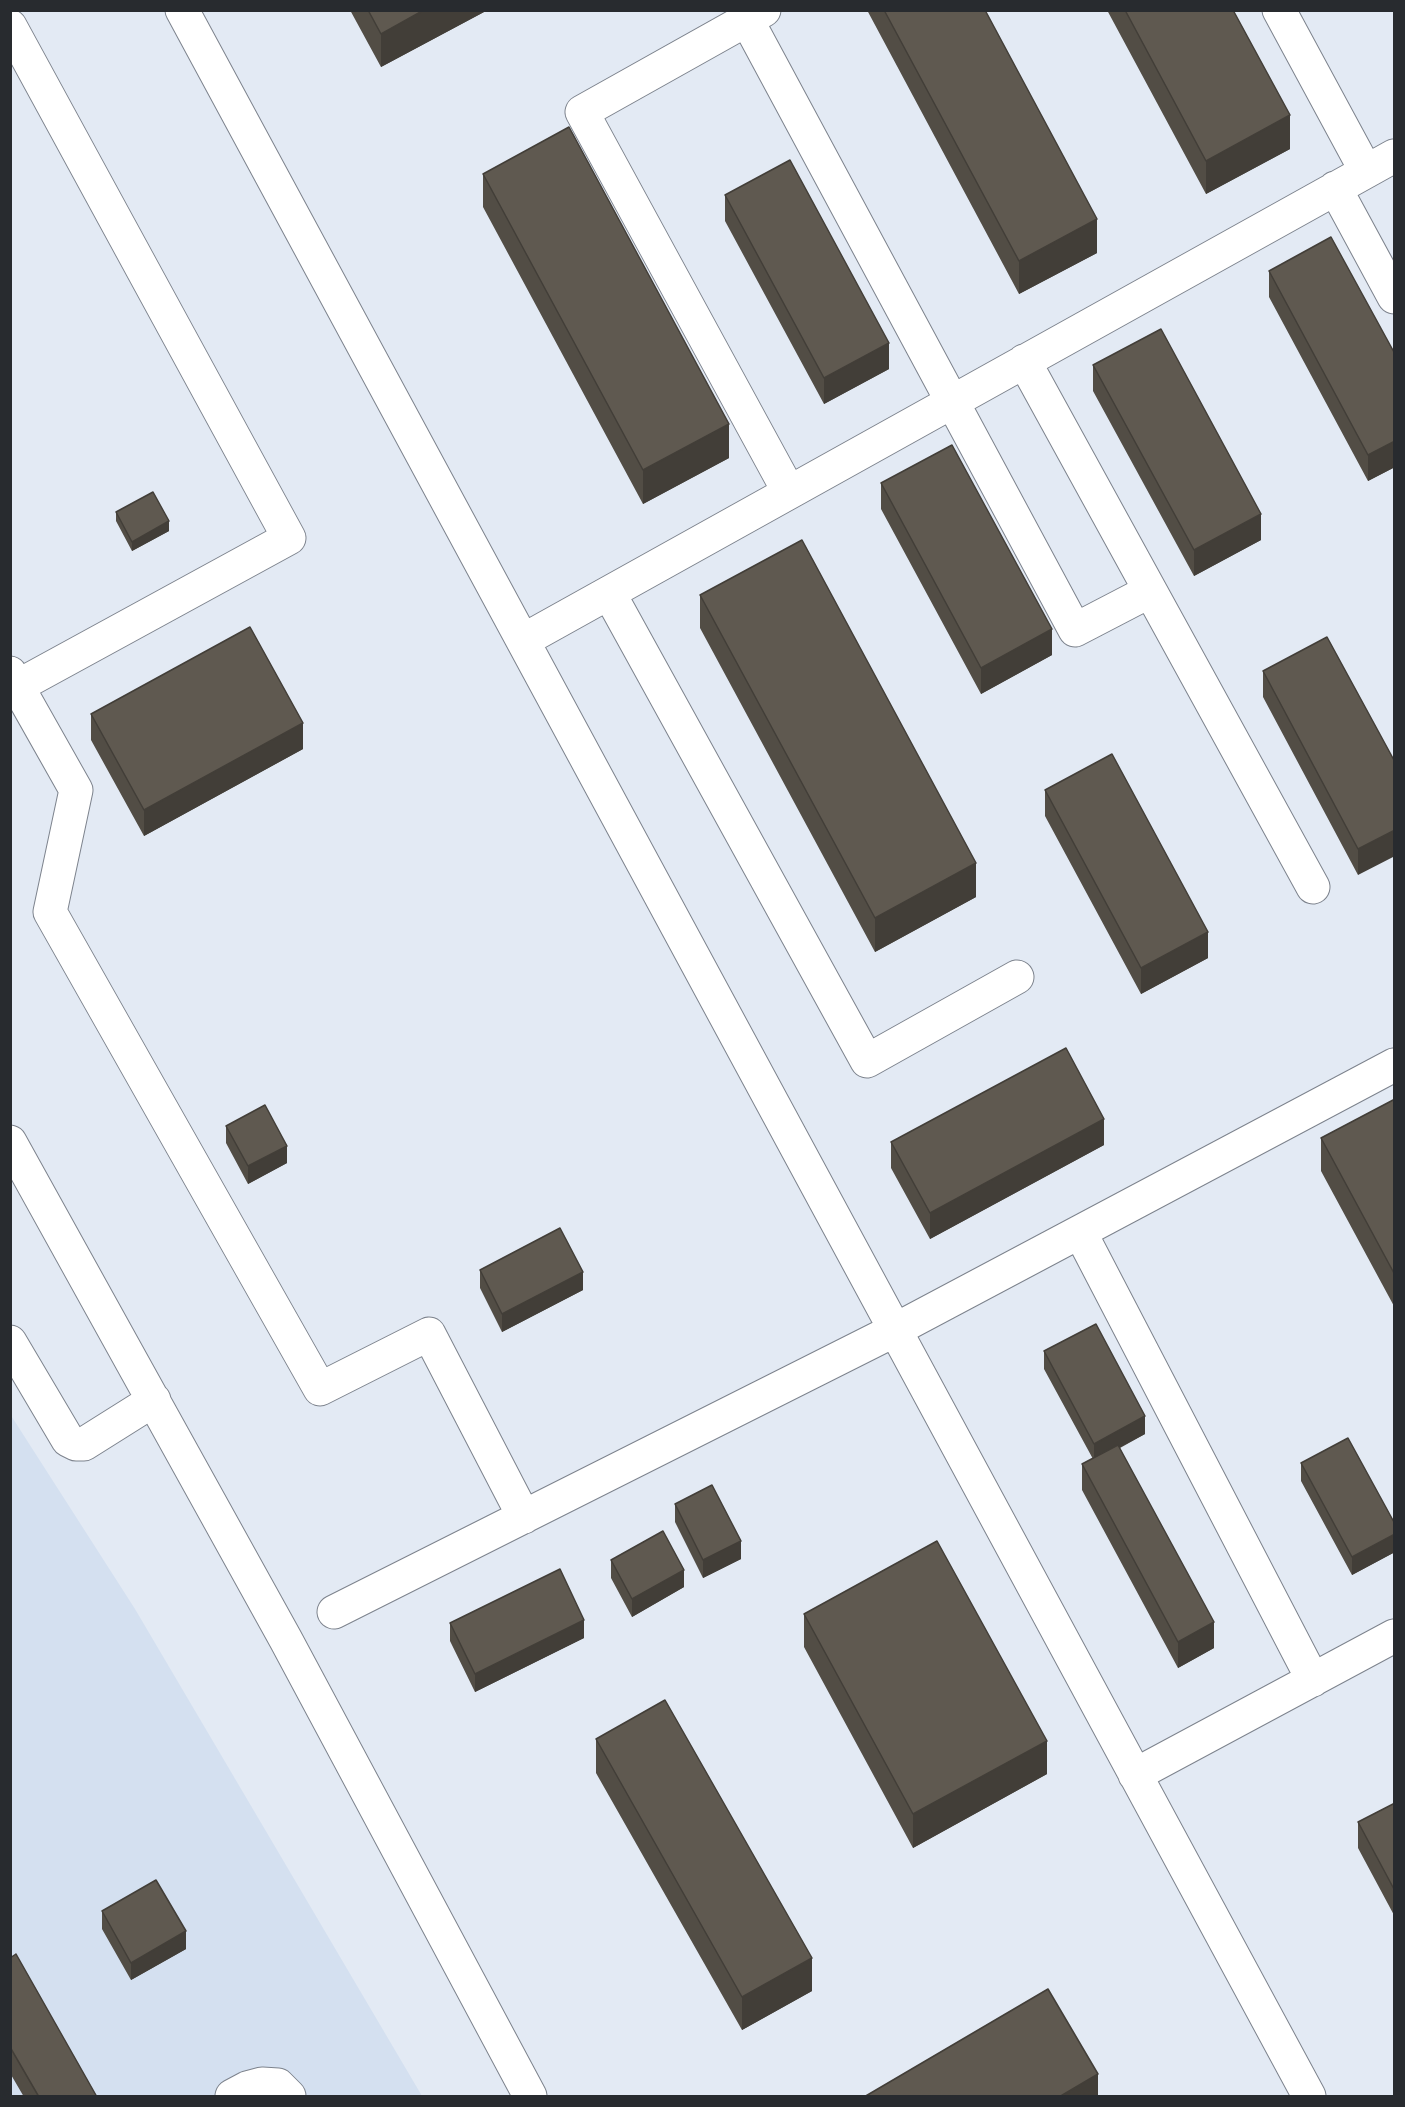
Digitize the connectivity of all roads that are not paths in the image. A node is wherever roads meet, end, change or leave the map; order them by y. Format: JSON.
{"nodes":[{"id":1,"x":182,"y":10,"type":"edge"},
{"id":2,"x":1279,"y":10,"type":"edge"},
{"id":3,"x":755,"y":15,"type":"edge"},
{"id":4,"x":10,"y":26,"type":"edge"},
{"id":5,"x":1395,"y":156,"type":"edge"},
{"id":6,"x":1366,"y":171,"type":"junction"},
{"id":7,"x":1335,"y":188,"type":"junction"},
{"id":8,"x":1395,"y":297,"type":"edge"},
{"id":9,"x":1024,"y":362,"type":"junction"},
{"id":10,"x":951,"y":402,"type":"junction"},
{"id":11,"x":789,"y":492,"type":"junction"},
{"id":12,"x":1150,"y":591,"type":"junction"},
{"id":13,"x":609,"y":593,"type":"junction"},
{"id":14,"x":524,"y":640,"type":"junction"},
{"id":15,"x":14,"y":679,"type":"edge"},
{"id":16,"x":1313,"y":887,"type":"dead end"},
{"id":17,"x":1017,"y":977,"type":"dead end"},
{"id":18,"x":1395,"y":1065,"type":"edge"},
{"id":19,"x":10,"y":1142,"type":"edge"},
{"id":20,"x":1080,"y":1232,"type":"junction"},
{"id":21,"x":894,"y":1330,"type":"junction"},
{"id":22,"x":10,"y":1342,"type":"edge"},
{"id":23,"x":154,"y":1400,"type":"junction"},
{"id":24,"x":524,"y":1517,"type":"junction"},
{"id":25,"x":334,"y":1612,"type":"dead end"},
{"id":26,"x":1395,"y":1636,"type":"edge"},
{"id":27,"x":1313,"y":1680,"type":"junction"},
{"id":28,"x":1135,"y":1775,"type":"junction"},
{"id":29,"x":232,"y":2097,"type":"edge"},
{"id":30,"x":289,"y":2097,"type":"edge"},
{"id":31,"x":530,"y":2097,"type":"edge"},
{"id":32,"x":1309,"y":2097,"type":"edge"}],
"edges":[{"from":1,"to":14,"type":"lane"},
{"from":2,"to":6,"type":"lane"},
{"from":3,"to":10,"type":"lane"},
{"from":3,"to":11,"type":"lane"},
{"from":4,"to":15,"type":"lane"},
{"from":5,"to":6,"type":"lane"},
{"from":6,"to":7,"type":"lane"},
{"from":7,"to":8,"type":"lane"},
{"from":7,"to":9,"type":"lane"},
{"from":9,"to":10,"type":"lane"},
{"from":9,"to":12,"type":"lane"},
{"from":10,"to":11,"type":"lane"},
{"from":10,"to":12,"type":"lane"},
{"from":11,"to":13,"type":"lane"},
{"from":12,"to":16,"type":"lane"},
{"from":13,"to":14,"type":"lane"},
{"from":13,"to":17,"type":"lane"},
{"from":14,"to":21,"type":"lane"},
{"from":15,"to":24,"type":"lane"},
{"from":18,"to":20,"type":"lane"},
{"from":19,"to":23,"type":"lane"},
{"from":20,"to":21,"type":"lane"},
{"from":20,"to":27,"type":"lane"},
{"from":21,"to":24,"type":"lane"},
{"from":21,"to":28,"type":"lane"},
{"from":22,"to":23,"type":"lane"},
{"from":23,"to":31,"type":"lane"},
{"from":24,"to":25,"type":"lane"},
{"from":26,"to":27,"type":"lane"},
{"from":27,"to":28,"type":"lane"},
{"from":28,"to":32,"type":"lane"},
{"from":29,"to":30,"type":"lane"}]}
